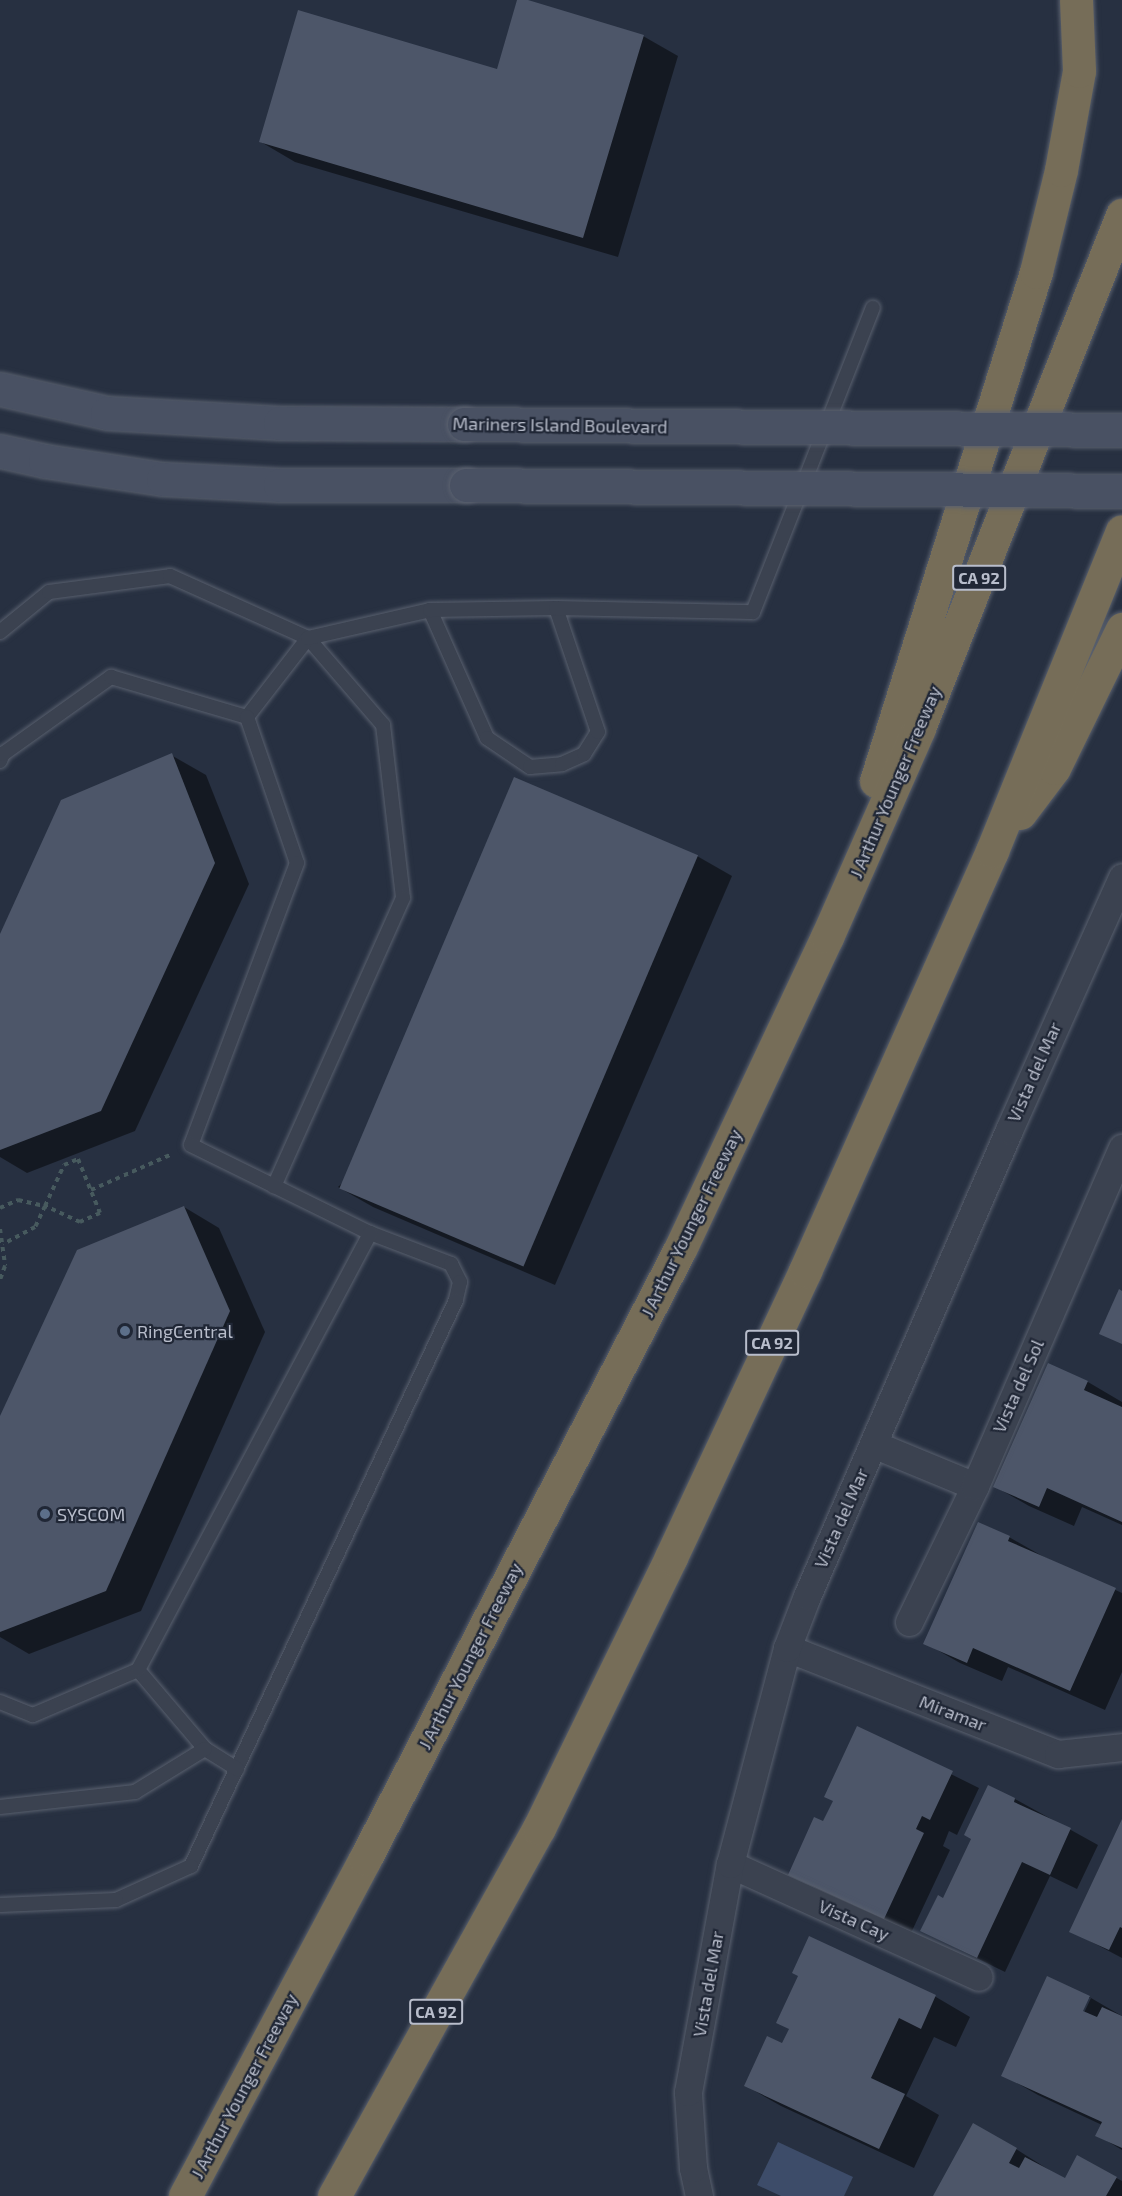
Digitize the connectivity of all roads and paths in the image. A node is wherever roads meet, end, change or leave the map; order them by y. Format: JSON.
{"nodes":[{"id":1,"x":1076,"y":0,"type":"edge"},
{"id":2,"x":1122,"y":215,"type":"edge"},
{"id":3,"x":873,"y":308,"type":"dead end"},
{"id":4,"x":0,"y":389,"type":"edge"},
{"id":5,"x":1122,"y":430,"type":"edge"},
{"id":6,"x":0,"y":451,"type":"edge"},
{"id":7,"x":1122,"y":491,"type":"edge"},
{"id":8,"x":1122,"y":531,"type":"edge"},
{"id":9,"x":556,"y":608,"type":"junction"},
{"id":10,"x":430,"y":610,"type":"junction"},
{"id":11,"x":1122,"y":629,"type":"edge"},
{"id":12,"x":0,"y":632,"type":"edge"},
{"id":13,"x":308,"y":638,"type":"junction"},
{"id":14,"x":247,"y":717,"type":"junction"},
{"id":15,"x":0,"y":760,"type":"edge"},
{"id":16,"x":992,"y":851,"type":"junction"},
{"id":17,"x":1122,"y":877,"type":"edge"},
{"id":18,"x":1111,"y":931,"type":"edge"},
{"id":19,"x":827,"y":937,"type":"junction"},
{"id":20,"x":191,"y":1145,"type":"junction"},
{"id":21,"x":1122,"y":1148,"type":"edge"},
{"id":22,"x":274,"y":1186,"type":"junction"},
{"id":23,"x":91,"y":1190,"type":"junction"},
{"id":24,"x":45,"y":1206,"type":"junction"},
{"id":25,"x":0,"y":1208,"type":"edge"},
{"id":26,"x":0,"y":1229,"type":"edge"},
{"id":27,"x":370,"y":1233,"type":"junction"},
{"id":28,"x":3,"y":1244,"type":"junction"},
{"id":29,"x":0,"y":1280,"type":"edge"},
{"id":30,"x":873,"y":1444,"type":"junction"},
{"id":31,"x":975,"y":1486,"type":"junction"},
{"id":32,"x":909,"y":1622,"type":"dead end"},
{"id":33,"x":787,"y":1648,"type":"junction"},
{"id":34,"x":138,"y":1670,"type":"junction"},
{"id":35,"x":0,"y":1702,"type":"edge"},
{"id":36,"x":1122,"y":1747,"type":"edge"},
{"id":37,"x":205,"y":1749,"type":"junction"},
{"id":38,"x":237,"y":1769,"type":"junction"},
{"id":39,"x":0,"y":1807,"type":"edge"},
{"id":40,"x":730,"y":1864,"type":"junction"},
{"id":41,"x":0,"y":1905,"type":"edge"},
{"id":42,"x":979,"y":1977,"type":"dead end"},
{"id":43,"x":185,"y":2196,"type":"edge"},
{"id":44,"x":334,"y":2196,"type":"edge"},
{"id":45,"x":699,"y":2196,"type":"edge"}],
"edges":[{"from":1,"to":19,"type":"highway"},
{"from":2,"to":19,"type":"highway","name":"J Arthur Younger Freeway","number":"CA 92"},
{"from":3,"to":9,"type":"lane"},
{"from":4,"to":5,"type":"main road","name":"Mariners Island Boulevard","bridge":true},
{"from":6,"to":7,"type":"main road","bridge":true},
{"from":8,"to":16,"type":"highway","number":"CA 92"},
{"from":9,"to":10,"type":"lane"},
{"from":9,"to":10,"type":"lane"},
{"from":10,"to":13,"type":"lane"},
{"from":11,"to":16,"type":"highway"},
{"from":12,"to":13,"type":"lane"},
{"from":13,"to":14,"type":"lane"},
{"from":13,"to":22,"type":"lane"},
{"from":14,"to":15,"type":"lane"},
{"from":14,"to":20,"type":"lane"},
{"from":16,"to":44,"type":"highway","number":"CA 92"},
{"from":17,"to":18,"type":"street","name":"Vista del Mar"},
{"from":18,"to":30,"type":"street","name":"Vista del Mar"},
{"from":19,"to":43,"type":"highway","name":"J Arthur Younger Freeway","number":"CA 92"},
{"from":20,"to":22,"type":"lane"},
{"from":20,"to":23,"type":"path"},
{"from":21,"to":31,"type":"street","name":"Vista del Sol"},
{"from":22,"to":27,"type":"lane"},
{"from":23,"to":24,"type":"path"},
{"from":23,"to":24,"type":"path"},
{"from":24,"to":25,"type":"path"},
{"from":24,"to":28,"type":"path"},
{"from":26,"to":28,"type":"path"},
{"from":27,"to":34,"type":"lane"},
{"from":27,"to":38,"type":"lane"},
{"from":28,"to":29,"type":"path"},
{"from":30,"to":31,"type":"street"},
{"from":30,"to":33,"type":"street","name":"Vista del Mar"},
{"from":31,"to":32,"type":"street","name":"Vista del Sol"},
{"from":33,"to":36,"type":"street","name":"Miramar"},
{"from":33,"to":40,"type":"street","name":"Vista del Mar"},
{"from":34,"to":35,"type":"lane"},
{"from":34,"to":37,"type":"lane"},
{"from":37,"to":38,"type":"lane"},
{"from":37,"to":39,"type":"lane"},
{"from":38,"to":41,"type":"lane"},
{"from":40,"to":42,"type":"street","name":"Vista Cay"},
{"from":40,"to":45,"type":"street","name":"Vista del Mar"}]}
